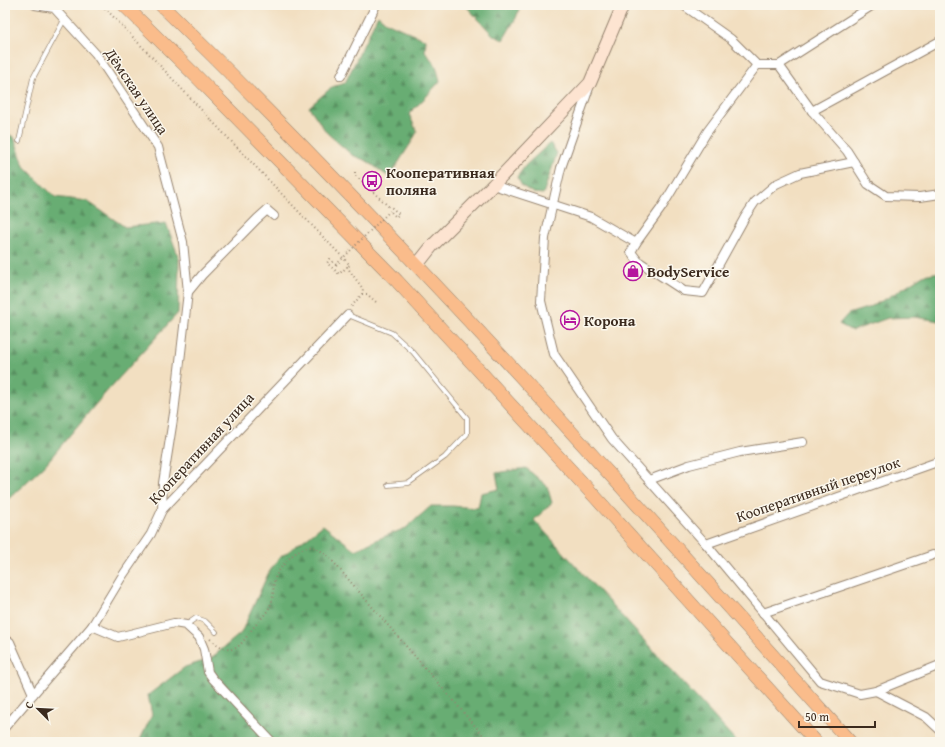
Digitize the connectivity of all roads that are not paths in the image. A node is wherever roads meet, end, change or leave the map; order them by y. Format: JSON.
{"nodes":[{"id":1,"x":35,"y":5,"type":"edge"},
{"id":2,"x":124,"y":5,"type":"edge"},
{"id":3,"x":161,"y":5,"type":"edge"},
{"id":4,"x":376,"y":5,"type":"edge"},
{"id":5,"x":623,"y":5,"type":"edge"},
{"id":6,"x":683,"y":5,"type":"edge"},
{"id":7,"x":872,"y":5,"type":"edge"},
{"id":8,"x":52,"y":7,"type":"edge"},
{"id":9,"x":64,"y":20,"type":"junction"},
{"id":10,"x":940,"y":40,"type":"edge"},
{"id":11,"x":757,"y":65,"type":"junction"},
{"id":12,"x":779,"y":65,"type":"junction"},
{"id":13,"x":342,"y":76,"type":"dead end"},
{"id":14,"x":590,"y":83,"type":"junction"},
{"id":15,"x":812,"y":111,"type":"junction"},
{"id":16,"x":19,"y":141,"type":"dead end"},
{"id":17,"x":854,"y":162,"type":"junction"},
{"id":18,"x":493,"y":185,"type":"junction"},
{"id":19,"x":940,"y":194,"type":"edge"},
{"id":20,"x":553,"y":204,"type":"junction"},
{"id":21,"x":274,"y":216,"type":"dead end"},
{"id":22,"x":636,"y":243,"type":"junction"},
{"id":23,"x":417,"y":265,"type":"junction"},
{"id":24,"x":188,"y":292,"type":"junction"},
{"id":25,"x":348,"y":315,"type":"joint"},
{"id":26,"x":803,"y":442,"type":"dead end"},
{"id":27,"x":940,"y":461,"type":"edge"},
{"id":28,"x":649,"y":480,"type":"junction"},
{"id":29,"x":388,"y":485,"type":"dead end"},
{"id":30,"x":162,"y":510,"type":"junction"},
{"id":31,"x":706,"y":544,"type":"junction"},
{"id":32,"x":933,"y":555,"type":"dead end"},
{"id":33,"x":763,"y":613,"type":"junction"},
{"id":34,"x":186,"y":625,"type":"junction"},
{"id":35,"x":92,"y":626,"type":"junction"},
{"id":36,"x":216,"y":632,"type":"dead end"},
{"id":37,"x":5,"y":640,"type":"edge"},
{"id":38,"x":940,"y":665,"type":"edge"},
{"id":39,"x":876,"y":691,"type":"junction"},
{"id":40,"x":33,"y":694,"type":"junction"},
{"id":41,"x":5,"y":727,"type":"edge"},
{"id":42,"x":940,"y":730,"type":"edge"},
{"id":43,"x":272,"y":742,"type":"edge"},
{"id":44,"x":816,"y":742,"type":"edge"},
{"id":45,"x":850,"y":742,"type":"edge"}],
"edges":[{"from":1,"to":8,"type":"street","name":"Дёмская улица"},
{"from":2,"to":44,"type":"main road"},
{"from":3,"to":23,"type":"main road"},
{"from":4,"to":13,"type":"street"},
{"from":5,"to":14,"type":"street"},
{"from":6,"to":11,"type":"street"},
{"from":7,"to":12,"type":"street"},
{"from":8,"to":9,"type":"street","name":"Дёмская улица"},
{"from":9,"to":16,"type":"lane"},
{"from":9,"to":24,"type":"street","name":"Дёмская улица"},
{"from":10,"to":15,"type":"street"},
{"from":11,"to":12,"type":"street"},
{"from":11,"to":22,"type":"street"},
{"from":12,"to":15,"type":"street"},
{"from":14,"to":18,"type":"street"},
{"from":14,"to":20,"type":"street"},
{"from":15,"to":17,"type":"street"},
{"from":17,"to":19,"type":"street"},
{"from":17,"to":22,"type":"street"},
{"from":18,"to":20,"type":"street"},
{"from":18,"to":23,"type":"street"},
{"from":20,"to":22,"type":"street"},
{"from":20,"to":28,"type":"street"},
{"from":21,"to":24,"type":"street"},
{"from":23,"to":45,"type":"main road"},
{"from":24,"to":30,"type":"street","name":"Дёмская улица"},
{"from":25,"to":29,"type":"lane"},
{"from":25,"to":30,"type":"street","name":"Кооперативная улица"},
{"from":26,"to":28,"type":"street"},
{"from":27,"to":31,"type":"street","name":"Кооперативный переулок"},
{"from":28,"to":31,"type":"street"},
{"from":30,"to":35,"type":"street","name":"Кооперативная улица"},
{"from":31,"to":33,"type":"street"},
{"from":32,"to":33,"type":"street"},
{"from":33,"to":39,"type":"street"},
{"from":34,"to":35,"type":"street"},
{"from":34,"to":36,"type":"lane"},
{"from":34,"to":43,"type":"street"},
{"from":35,"to":40,"type":"street","name":"Кооперативная улица"},
{"from":37,"to":40,"type":"street"},
{"from":38,"to":39,"type":"street"},
{"from":39,"to":42,"type":"street"},
{"from":40,"to":41,"type":"street","name":"Кооперативная улица"}]}
